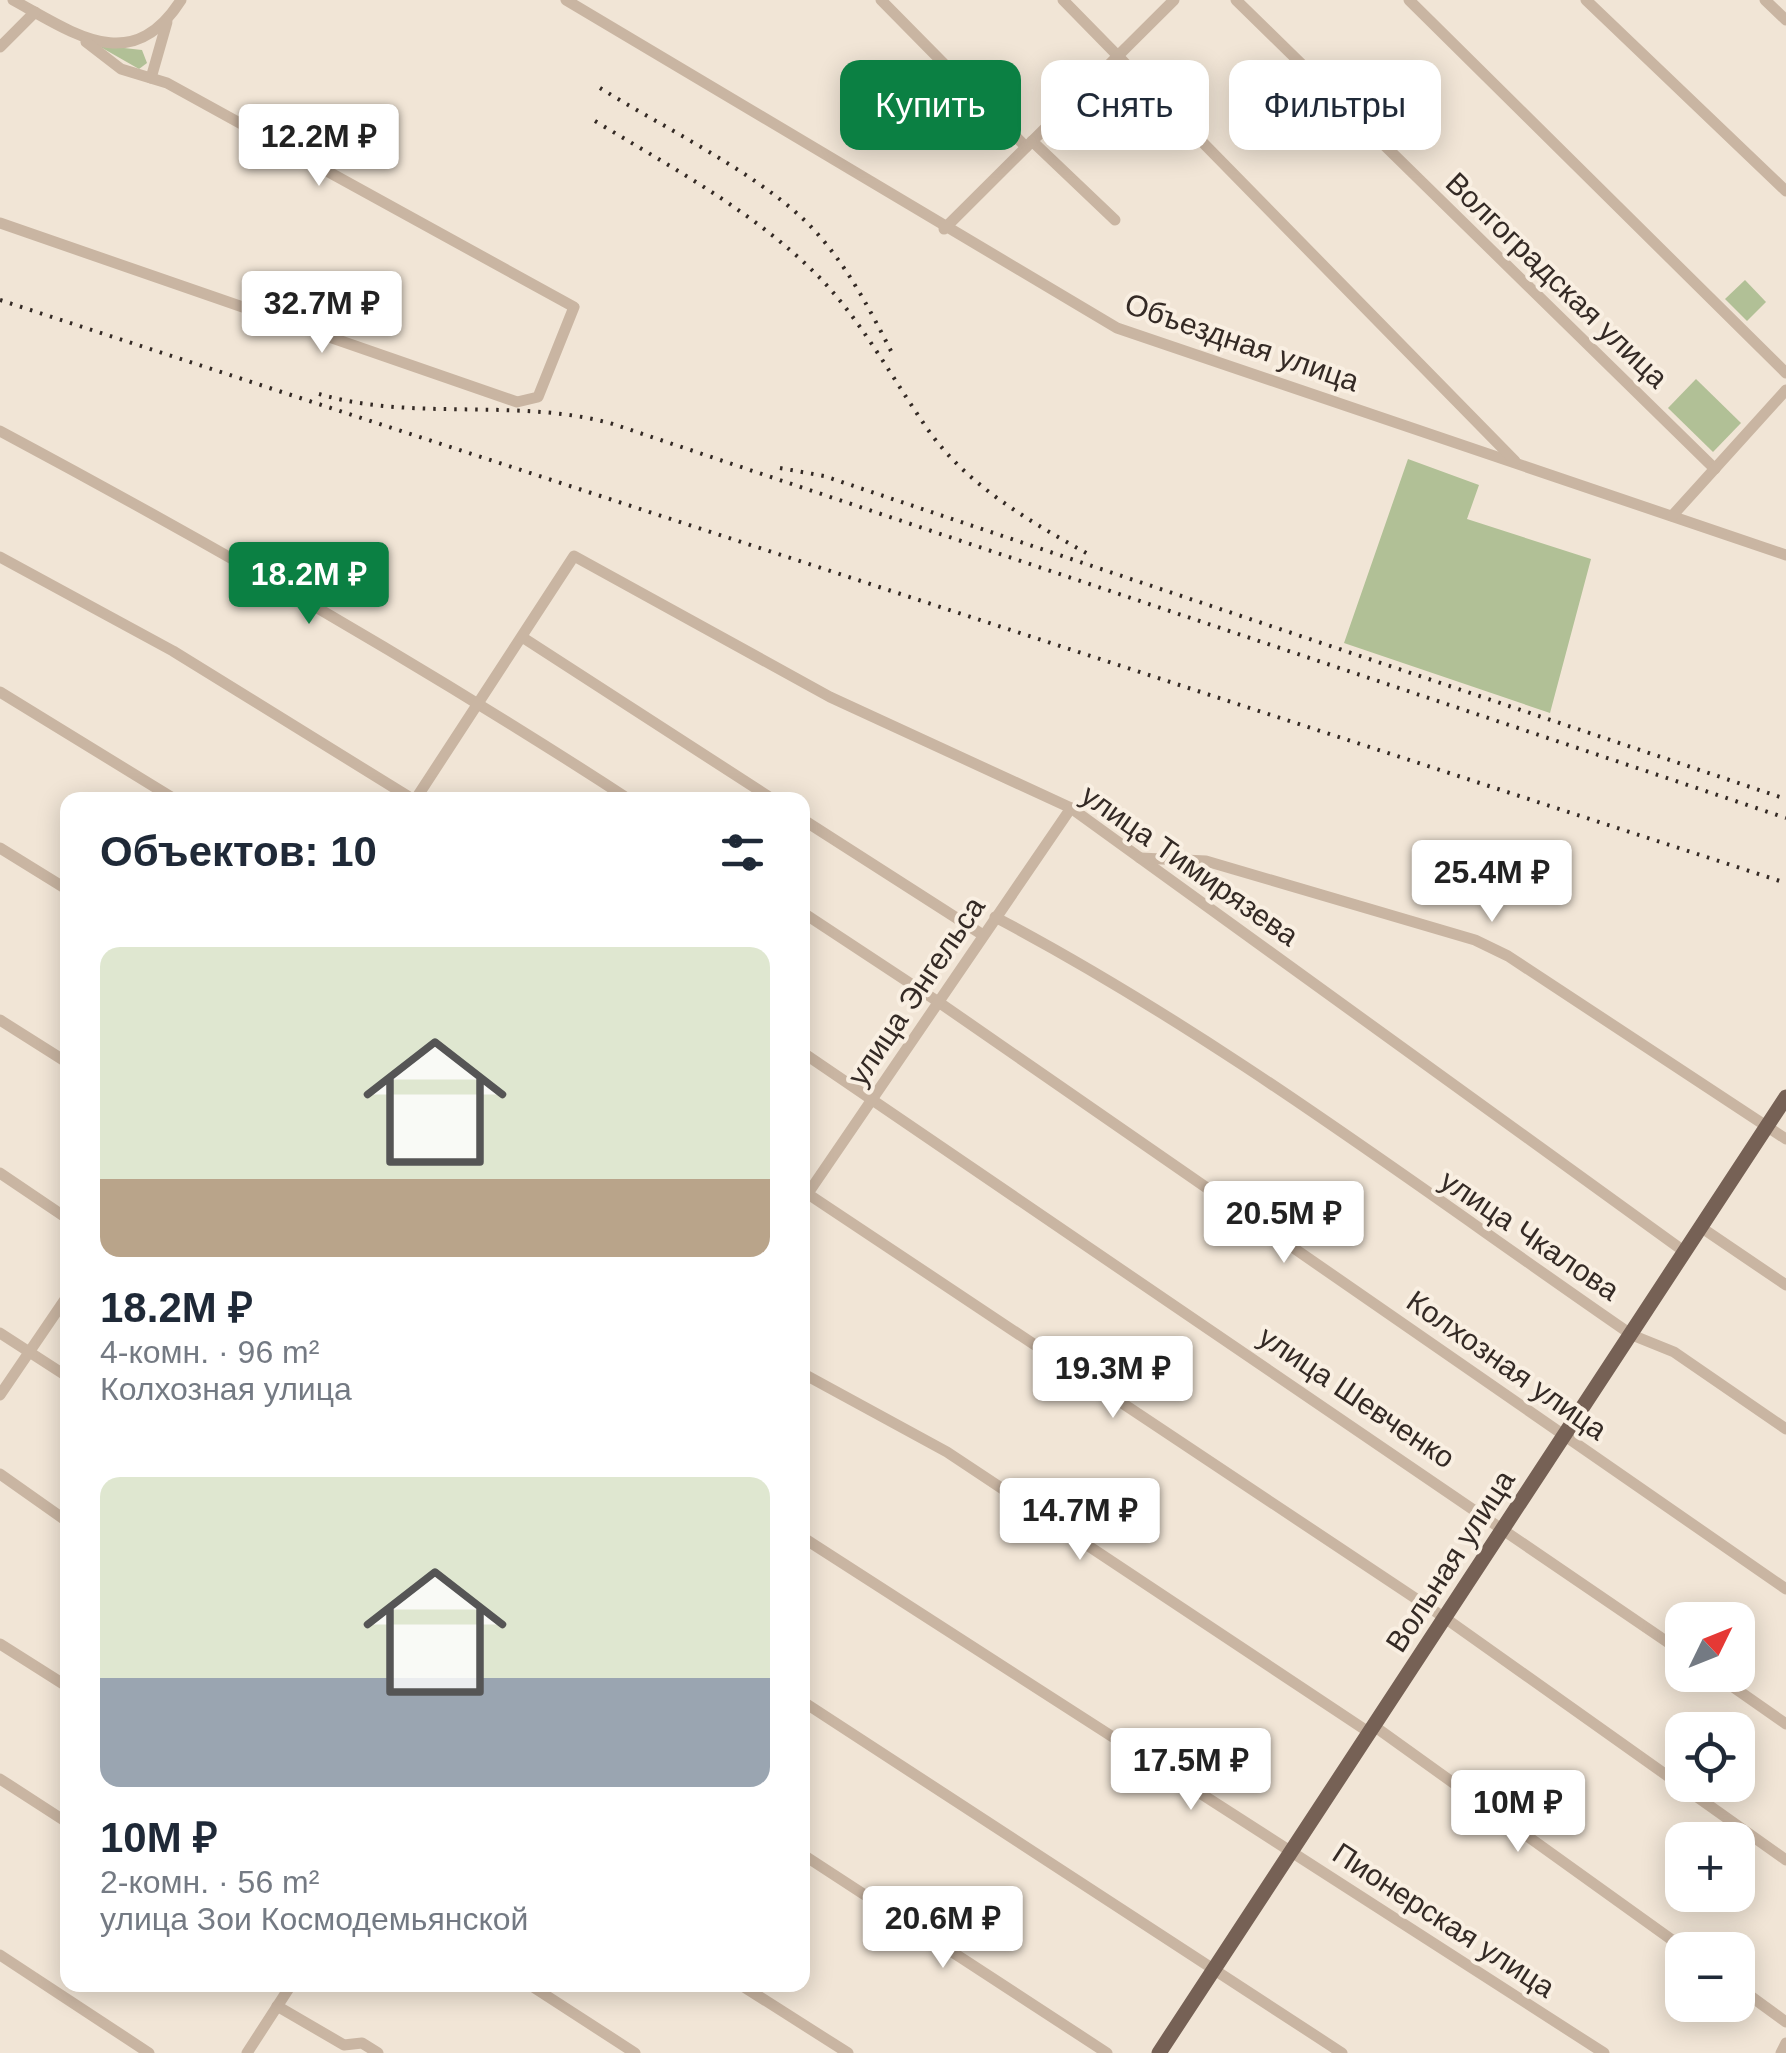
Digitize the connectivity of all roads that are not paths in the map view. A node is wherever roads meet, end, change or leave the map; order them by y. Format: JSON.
{"nodes":[{"id":1,"x":14,"y":0,"type":"edge"},
{"id":2,"x":181,"y":0,"type":"edge"},
{"id":3,"x":566,"y":0,"type":"edge"},
{"id":4,"x":881,"y":0,"type":"edge"},
{"id":5,"x":1063,"y":0,"type":"edge"},
{"id":6,"x":1174,"y":0,"type":"edge"},
{"id":7,"x":1236,"y":0,"type":"edge"},
{"id":8,"x":1409,"y":0,"type":"edge"},
{"id":9,"x":1586,"y":0,"type":"edge"},
{"id":10,"x":1764,"y":0,"type":"edge"},
{"id":11,"x":34,"y":12,"type":"junction"},
{"id":12,"x":1786,"y":20,"type":"edge"},
{"id":13,"x":167,"y":22,"type":"junction"},
{"id":14,"x":86,"y":42,"type":"junction"},
{"id":15,"x":0,"y":47,"type":"edge"},
{"id":16,"x":1118,"y":54,"type":"junction"},
{"id":17,"x":151,"y":78,"type":"junction"},
{"id":18,"x":1029,"y":144,"type":"junction"},
{"id":19,"x":1786,"y":191,"type":"edge"},
{"id":20,"x":1115,"y":220,"type":"dead end"},
{"id":21,"x":0,"y":222,"type":"edge"},
{"id":22,"x":944,"y":229,"type":"junction"},
{"id":23,"x":1786,"y":373,"type":"edge"},
{"id":24,"x":1786,"y":390,"type":"edge"},
{"id":25,"x":0,"y":431,"type":"edge"},
{"id":26,"x":1519,"y":465,"type":"junction"},
{"id":27,"x":1715,"y":469,"type":"junction"},
{"id":28,"x":1672,"y":516,"type":"junction"},
{"id":29,"x":1786,"y":555,"type":"edge"},
{"id":30,"x":0,"y":557,"type":"edge"},
{"id":31,"x":522,"y":637,"type":"junction"},
{"id":32,"x":0,"y":692,"type":"edge"},
{"id":33,"x":480,"y":702,"type":"junction"},
{"id":34,"x":163,"y":792,"type":"edge"},
{"id":35,"x":401,"y":792,"type":"edge"},
{"id":36,"x":419,"y":792,"type":"edge"},
{"id":37,"x":618,"y":792,"type":"edge"},
{"id":38,"x":762,"y":792,"type":"edge"},
{"id":39,"x":1071,"y":808,"type":"junction"},
{"id":40,"x":810,"y":824,"type":"edge"},
{"id":41,"x":0,"y":848,"type":"edge"},
{"id":42,"x":1140,"y":858,"type":"junction"},
{"id":43,"x":60,"y":885,"type":"edge"},
{"id":44,"x":810,"y":917,"type":"edge"},
{"id":45,"x":995,"y":917,"type":"junction"},
{"id":46,"x":983,"y":935,"type":"junction"},
{"id":47,"x":938,"y":1000,"type":"junction"},
{"id":48,"x":0,"y":1020,"type":"edge"},
{"id":49,"x":810,"y":1057,"type":"edge"},
{"id":50,"x":60,"y":1059,"type":"edge"},
{"id":51,"x":874,"y":1098,"type":"junction"},
{"id":52,"x":1786,"y":1098,"type":"edge"},
{"id":53,"x":1767,"y":1126,"type":"junction"},
{"id":54,"x":1786,"y":1139,"type":"edge"},
{"id":55,"x":0,"y":1172,"type":"edge"},
{"id":56,"x":810,"y":1187,"type":"edge"},
{"id":57,"x":810,"y":1199,"type":"edge"},
{"id":58,"x":60,"y":1213,"type":"edge"},
{"id":59,"x":1702,"y":1228,"type":"junction"},
{"id":60,"x":1685,"y":1252,"type":"junction"},
{"id":61,"x":1786,"y":1285,"type":"edge"},
{"id":62,"x":60,"y":1306,"type":"edge"},
{"id":63,"x":0,"y":1333,"type":"edge"},
{"id":64,"x":1632,"y":1334,"type":"junction"},
{"id":65,"x":28,"y":1351,"type":"junction"},
{"id":66,"x":60,"y":1372,"type":"edge"},
{"id":67,"x":810,"y":1377,"type":"edge"},
{"id":68,"x":0,"y":1394,"type":"edge"},
{"id":69,"x":1786,"y":1429,"type":"edge"},
{"id":70,"x":1565,"y":1436,"type":"junction"},
{"id":71,"x":0,"y":1474,"type":"edge"},
{"id":72,"x":60,"y":1516,"type":"edge"},
{"id":73,"x":1505,"y":1528,"type":"junction"},
{"id":74,"x":810,"y":1543,"type":"edge"},
{"id":75,"x":1786,"y":1588,"type":"edge"},
{"id":76,"x":1445,"y":1618,"type":"junction"},
{"id":77,"x":1665,"y":1640,"type":"edge"},
{"id":78,"x":0,"y":1644,"type":"edge"},
{"id":79,"x":60,"y":1682,"type":"edge"},
{"id":80,"x":1740,"y":1692,"type":"edge"},
{"id":81,"x":810,"y":1707,"type":"edge"},
{"id":82,"x":1786,"y":1724,"type":"edge"},
{"id":83,"x":1372,"y":1730,"type":"junction"},
{"id":84,"x":0,"y":1779,"type":"edge"},
{"id":85,"x":60,"y":1818,"type":"edge"},
{"id":86,"x":1291,"y":1852,"type":"junction"},
{"id":87,"x":810,"y":1859,"type":"edge"},
{"id":88,"x":1786,"y":1860,"type":"edge"},
{"id":89,"x":1665,"y":1935,"type":"edge"},
{"id":90,"x":0,"y":1955,"type":"edge"},
{"id":91,"x":1212,"y":1971,"type":"junction"},
{"id":92,"x":286,"y":1992,"type":"edge"},
{"id":93,"x":541,"y":1992,"type":"edge"},
{"id":94,"x":752,"y":1992,"type":"edge"},
{"id":95,"x":1755,"y":1999,"type":"edge"},
{"id":96,"x":277,"y":2006,"type":"junction"},
{"id":97,"x":1786,"y":2022,"type":"edge"},
{"id":98,"x":1786,"y":2043,"type":"edge"},
{"id":99,"x":149,"y":2053,"type":"edge"},
{"id":100,"x":247,"y":2053,"type":"edge"},
{"id":101,"x":378,"y":2053,"type":"edge"},
{"id":102,"x":635,"y":2053,"type":"edge"},
{"id":103,"x":848,"y":2053,"type":"edge"},
{"id":104,"x":1107,"y":2053,"type":"edge"},
{"id":105,"x":1159,"y":2053,"type":"edge"},
{"id":106,"x":1342,"y":2053,"type":"edge"},
{"id":107,"x":1604,"y":2053,"type":"edge"},
{"id":108,"x":1781,"y":2053,"type":"edge"}],
"edges":[{"from":1,"to":11,"type":"street"},
{"from":2,"to":13,"type":"street"},
{"from":3,"to":22,"type":"street","name":"Объездная улица"},
{"from":4,"to":18,"type":"street"},
{"from":5,"to":16,"type":"street"},
{"from":6,"to":16,"type":"street"},
{"from":7,"to":27,"type":"street","name":"Волгоградская улица"},
{"from":8,"to":23,"type":"street"},
{"from":9,"to":19,"type":"street"},
{"from":10,"to":12,"type":"street"},
{"from":11,"to":14,"type":"street"},
{"from":11,"to":15,"type":"street"},
{"from":13,"to":14,"type":"street"},
{"from":13,"to":17,"type":"street"},
{"from":14,"to":17,"type":"street"},
{"from":16,"to":18,"type":"street"},
{"from":16,"to":26,"type":"street"},
{"from":17,"to":21,"type":"street"},
{"from":18,"to":20,"type":"street"},
{"from":18,"to":22,"type":"street"},
{"from":22,"to":26,"type":"street","name":"Объездная улица"},
{"from":24,"to":27,"type":"street"},
{"from":25,"to":33,"type":"street"},
{"from":26,"to":28,"type":"street","name":"Объездная улица"},
{"from":27,"to":28,"type":"street"},
{"from":28,"to":29,"type":"street","name":"Объездная улица"},
{"from":30,"to":35,"type":"street"},
{"from":31,"to":33,"type":"street"},
{"from":31,"to":38,"type":"street"},
{"from":31,"to":39,"type":"street","name":"улица Тимирязева"},
{"from":32,"to":34,"type":"street"},
{"from":33,"to":36,"type":"street"},
{"from":33,"to":37,"type":"street"},
{"from":39,"to":42,"type":"street","name":"улица Тимирязева"},
{"from":39,"to":45,"type":"street","name":"улица Энгельса"},
{"from":40,"to":46,"type":"street"},
{"from":41,"to":43,"type":"street"},
{"from":42,"to":53,"type":"street"},
{"from":42,"to":60,"type":"street","name":"улица Тимирязева"},
{"from":44,"to":47,"type":"street","name":"Колхозная улица"},
{"from":45,"to":46,"type":"street","name":"улица Энгельса"},
{"from":45,"to":64,"type":"street","name":"улица Чкалова"},
{"from":46,"to":47,"type":"street","name":"улица Энгельса"},
{"from":47,"to":51,"type":"street","name":"улица Энгельса"},
{"from":47,"to":70,"type":"street","name":"Колхозная улица"},
{"from":48,"to":50,"type":"street"},
{"from":49,"to":51,"type":"street","name":"улица Шевченко"},
{"from":51,"to":56,"type":"street","name":"улица Энгельса"},
{"from":51,"to":73,"type":"street","name":"улица Шевченко"},
{"from":52,"to":53,"type":"main road","name":"Вольная улица"},
{"from":53,"to":54,"type":"street"},
{"from":53,"to":59,"type":"main road","name":"Вольная улица"},
{"from":55,"to":58,"type":"street"},
{"from":57,"to":76,"type":"street"},
{"from":59,"to":60,"type":"main road","name":"Вольная улица"},
{"from":59,"to":61,"type":"street"},
{"from":60,"to":64,"type":"main road","name":"Вольная улица"},
{"from":62,"to":65,"type":"street"},
{"from":63,"to":65,"type":"street"},
{"from":64,"to":69,"type":"street","name":"улица Чкалова"},
{"from":64,"to":70,"type":"main road","name":"Вольная улица"},
{"from":65,"to":66,"type":"street"},
{"from":65,"to":68,"type":"street"},
{"from":67,"to":83,"type":"street"},
{"from":70,"to":73,"type":"main road","name":"Вольная улица"},
{"from":70,"to":75,"type":"street","name":"Колхозная улица"},
{"from":71,"to":72,"type":"street"},
{"from":73,"to":76,"type":"main road","name":"Вольная улица"},
{"from":73,"to":77,"type":"street","name":"улица Шевченко"},
{"from":74,"to":86,"type":"street","name":"Пионерская улица"},
{"from":76,"to":83,"type":"main road","name":"Вольная улица"},
{"from":76,"to":88,"type":"street"},
{"from":78,"to":79,"type":"street"},
{"from":80,"to":82,"type":"street"},
{"from":81,"to":91,"type":"street"},
{"from":83,"to":86,"type":"main road","name":"Вольная улица"},
{"from":83,"to":89,"type":"street"},
{"from":84,"to":85,"type":"street"},
{"from":86,"to":91,"type":"main road","name":"Вольная улица"},
{"from":86,"to":107,"type":"street","name":"Пионерская улица"},
{"from":87,"to":104,"type":"street"},
{"from":90,"to":99,"type":"street"},
{"from":91,"to":105,"type":"main road","name":"Вольная улица"},
{"from":91,"to":106,"type":"street"},
{"from":92,"to":96,"type":"street"},
{"from":93,"to":102,"type":"street"},
{"from":94,"to":103,"type":"street"},
{"from":95,"to":97,"type":"street"},
{"from":96,"to":100,"type":"street"},
{"from":96,"to":101,"type":"street"},
{"from":98,"to":108,"type":"street"}]}
